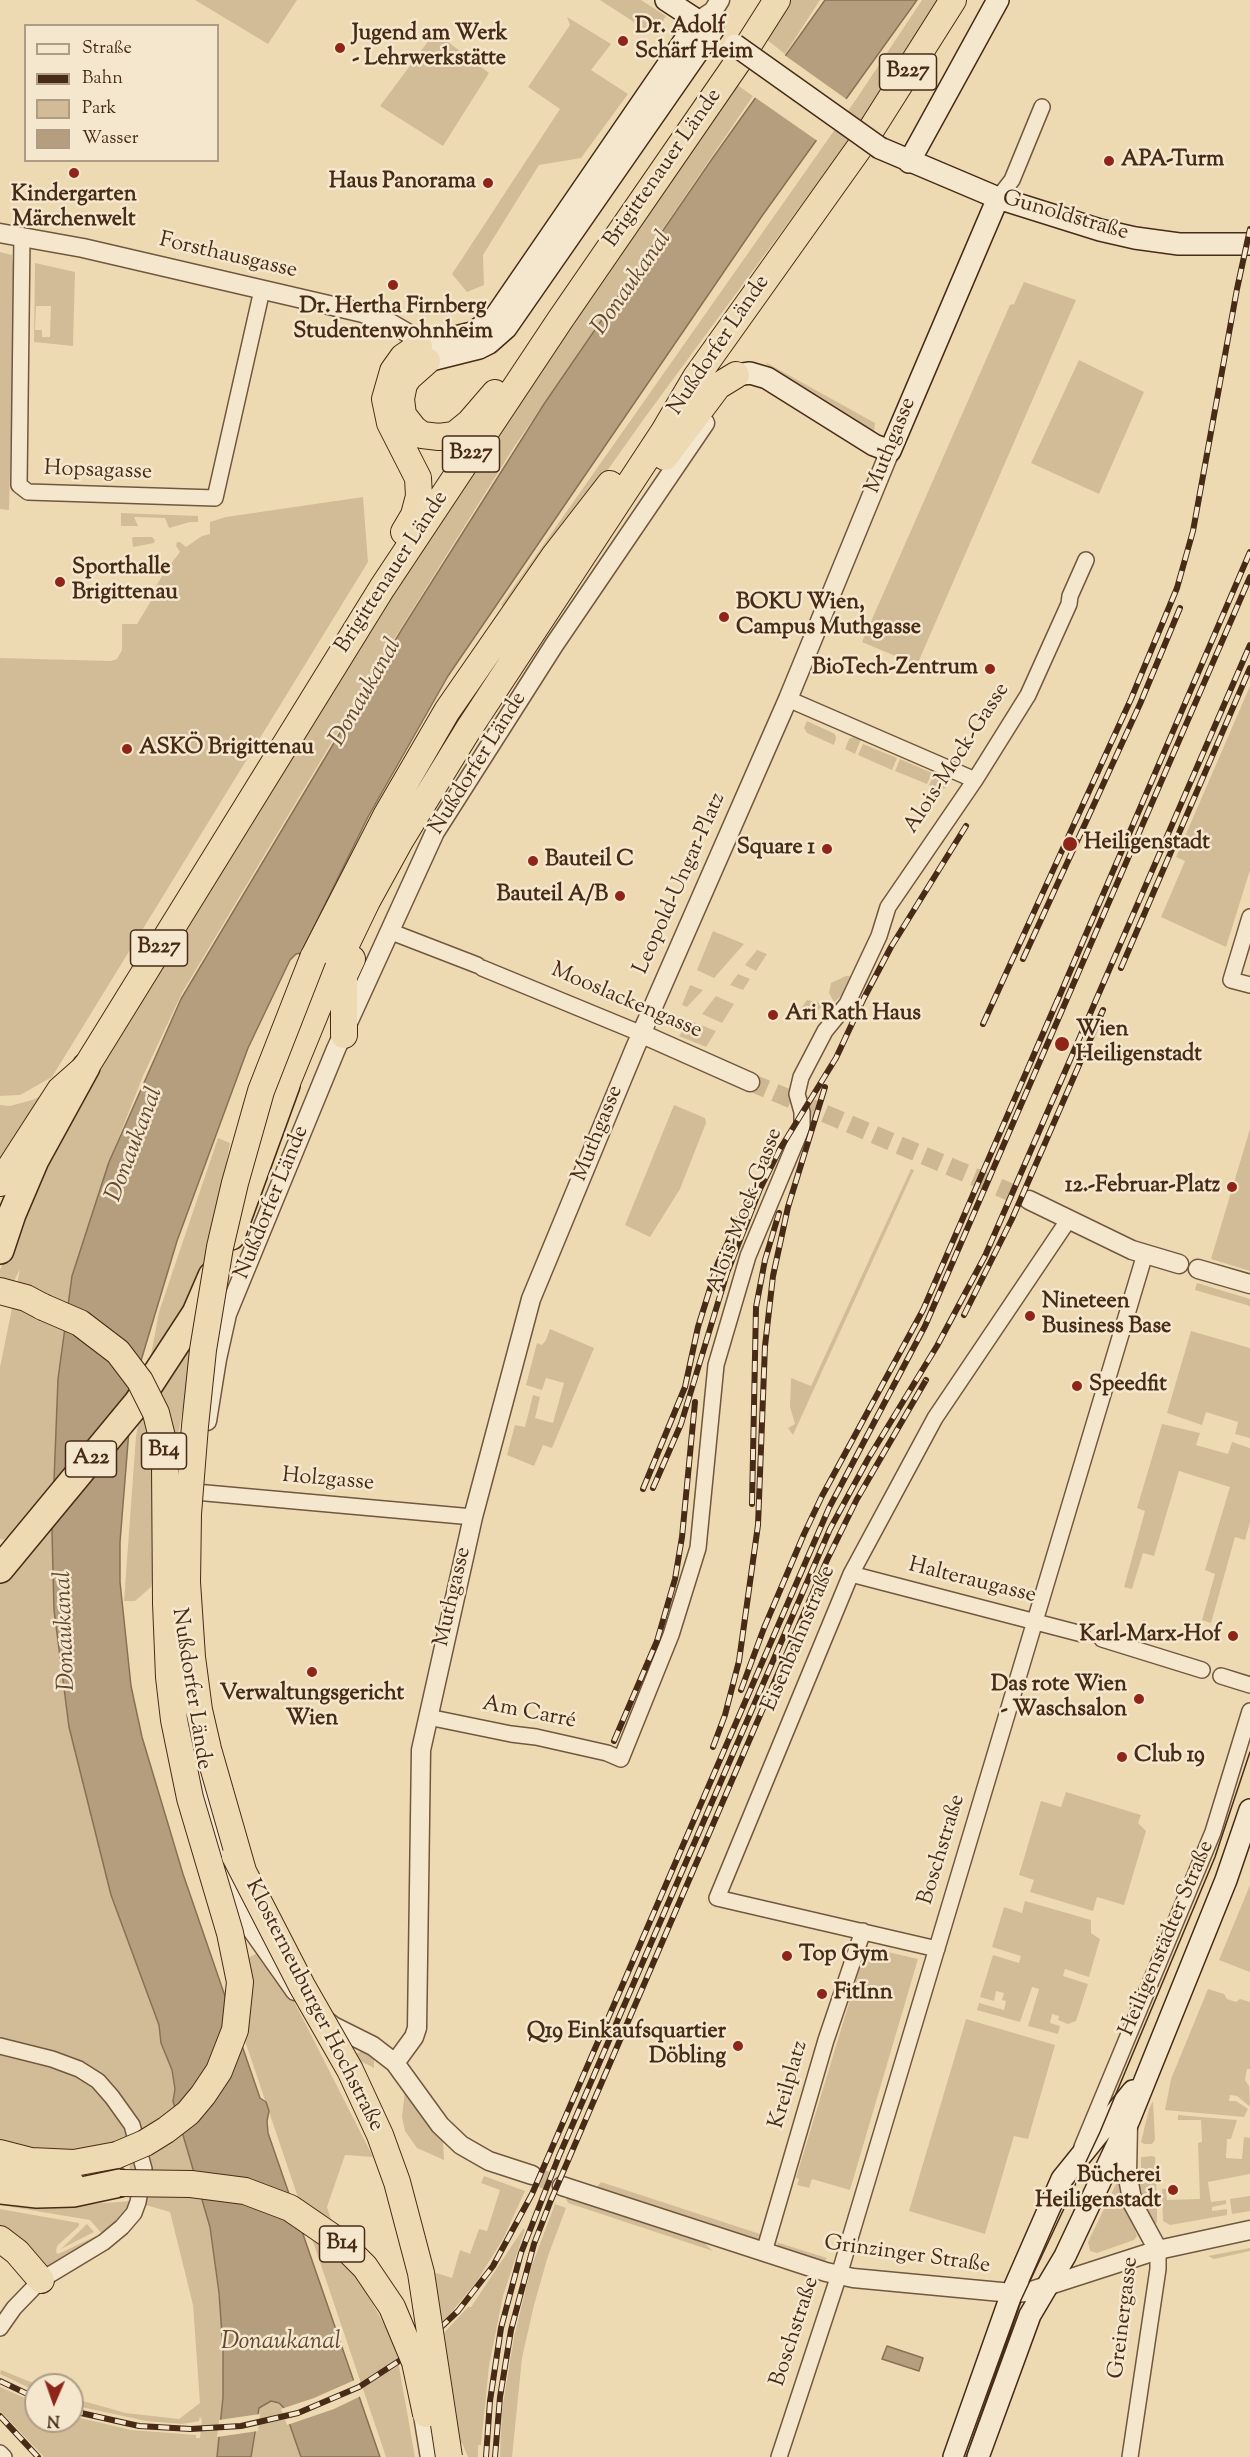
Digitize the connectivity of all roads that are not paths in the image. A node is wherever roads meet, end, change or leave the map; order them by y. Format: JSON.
{"nodes":[{"id":1,"x":666,"y":0,"type":"edge"},
{"id":2,"x":777,"y":0,"type":"edge"},
{"id":3,"x":953,"y":0,"type":"edge"},
{"id":4,"x":998,"y":0,"type":"edge"},
{"id":5,"x":711,"y":16,"type":"edge"},
{"id":6,"x":1042,"y":107,"type":"dead end"},
{"id":7,"x":877,"y":148,"type":"junction"},
{"id":8,"x":909,"y":162,"type":"junction"},
{"id":9,"x":998,"y":198,"type":"junction"},
{"id":10,"x":0,"y":233,"type":"edge"},
{"id":11,"x":22,"y":236,"type":"junction"},
{"id":12,"x":1250,"y":244,"type":"edge"},
{"id":13,"x":262,"y":290,"type":"junction"},
{"id":14,"x":560,"y":320,"type":"junction"},
{"id":15,"x":423,"y":354,"type":"junction"},
{"id":16,"x":736,"y":375,"type":"junction"},
{"id":17,"x":696,"y":377,"type":"junction"},
{"id":18,"x":890,"y":451,"type":"junction"},
{"id":19,"x":1086,"y":560,"type":"dead end"},
{"id":20,"x":382,"y":588,"type":"junction"},
{"id":21,"x":539,"y":624,"type":"junction"},
{"id":22,"x":788,"y":699,"type":"junction"},
{"id":23,"x":975,"y":780,"type":"junction"},
{"id":24,"x":437,"y":781,"type":"junction"},
{"id":25,"x":749,"y":788,"type":"joint"},
{"id":26,"x":1250,"y":917,"type":"edge"},
{"id":27,"x":389,"y":931,"type":"junction"},
{"id":28,"x":1250,"y":985,"type":"edge"},
{"id":29,"x":642,"y":1034,"type":"junction"},
{"id":30,"x":344,"y":1035,"type":"junction"},
{"id":31,"x":86,"y":1067,"type":"junction"},
{"id":32,"x":750,"y":1082,"type":"tunnel mouth"},
{"id":33,"x":286,"y":1085,"type":"joint"},
{"id":34,"x":0,"y":1183,"type":"edge"},
{"id":35,"x":1029,"y":1200,"type":"tunnel mouth"},
{"id":36,"x":1069,"y":1219,"type":"junction"},
{"id":37,"x":0,"y":1250,"type":"edge"},
{"id":38,"x":1145,"y":1254,"type":"junction"},
{"id":39,"x":1179,"y":1264,"type":"dead end"},
{"id":40,"x":1198,"y":1269,"type":"dead end"},
{"id":41,"x":1250,"y":1284,"type":"edge"},
{"id":42,"x":0,"y":1291,"type":"edge"},
{"id":43,"x":0,"y":1306,"type":"edge"},
{"id":44,"x":43,"y":1307,"type":"junction"},
{"id":45,"x":178,"y":1490,"type":"junction"},
{"id":46,"x":473,"y":1517,"type":"junction"},
{"id":47,"x":0,"y":1569,"type":"edge"},
{"id":48,"x":850,"y":1574,"type":"junction"},
{"id":49,"x":1035,"y":1621,"type":"junction"},
{"id":50,"x":1082,"y":1634,"type":"dead end"},
{"id":51,"x":1102,"y":1639,"type":"dead end"},
{"id":52,"x":169,"y":1650,"type":"junction"},
{"id":53,"x":1202,"y":1670,"type":"dead end"},
{"id":54,"x":1221,"y":1676,"type":"dead end"},
{"id":55,"x":1250,"y":1685,"type":"edge"},
{"id":56,"x":1250,"y":1711,"type":"edge"},
{"id":57,"x":428,"y":1717,"type":"junction"},
{"id":58,"x":621,"y":1759,"type":"joint"},
{"id":59,"x":1250,"y":1810,"type":"edge"},
{"id":60,"x":243,"y":1871,"type":"junction"},
{"id":61,"x":862,"y":1931,"type":"junction"},
{"id":62,"x":937,"y":1949,"type":"junction"},
{"id":63,"x":0,"y":2046,"type":"edge"},
{"id":64,"x":395,"y":2063,"type":"junction"},
{"id":65,"x":1145,"y":2077,"type":"junction"},
{"id":66,"x":1129,"y":2120,"type":"junction"},
{"id":67,"x":0,"y":2153,"type":"edge"},
{"id":68,"x":1075,"y":2164,"type":"junction"},
{"id":69,"x":0,"y":2172,"type":"edge"},
{"id":70,"x":532,"y":2175,"type":"tunnel mouth"},
{"id":71,"x":120,"y":2184,"type":"junction"},
{"id":72,"x":562,"y":2186,"type":"tunnel mouth"},
{"id":73,"x":0,"y":2190,"type":"edge"},
{"id":74,"x":1250,"y":2230,"type":"edge"},
{"id":75,"x":0,"y":2239,"type":"edge"},
{"id":76,"x":1158,"y":2250,"type":"junction"},
{"id":77,"x":764,"y":2252,"type":"junction"},
{"id":78,"x":838,"y":2275,"type":"junction"},
{"id":79,"x":41,"y":2280,"type":"junction"},
{"id":80,"x":1047,"y":2285,"type":"junction"},
{"id":81,"x":1011,"y":2293,"type":"junction"},
{"id":82,"x":0,"y":2328,"type":"edge"},
{"id":83,"x":0,"y":2453,"type":"edge"},
{"id":84,"x":441,"y":2455,"type":"edge"},
{"id":85,"x":4,"y":2457,"type":"edge"},
{"id":86,"x":779,"y":2457,"type":"edge"},
{"id":87,"x":954,"y":2457,"type":"edge"},
{"id":88,"x":978,"y":2457,"type":"edge"},
{"id":89,"x":1130,"y":2457,"type":"edge"}],
"edges":[{"from":1,"to":5,"type":"main road","name":"Gunoldstraße"},
{"from":2,"to":14,"type":"highway","name":"Brigittenauer Lände","number":"B227"},
{"from":3,"to":7,"type":"highway","number":"B227"},
{"from":4,"to":8,"type":"main road"},
{"from":5,"to":7,"type":"main road","name":"Gunoldstraße","bridge":true},
{"from":5,"to":15,"type":"main road"},
{"from":6,"to":9,"type":"street","name":"Muthgasse"},
{"from":7,"to":8,"type":"main road","name":"Gunoldstraße"},
{"from":7,"to":17,"type":"highway","name":"Nußdorfer Lände","number":"B227"},
{"from":8,"to":9,"type":"main road","name":"Gunoldstraße"},
{"from":9,"to":12,"type":"main road","name":"Gunoldstraße"},
{"from":9,"to":18,"type":"main road","name":"Muthgasse"},
{"from":10,"to":11,"type":"street","name":"Forsthausgasse"},
{"from":11,"to":13,"type":"street","name":"Forsthausgasse"},
{"from":11,"to":13,"type":"street","name":"Hopsagasse"},
{"from":13,"to":15,"type":"street","name":"Forsthausgasse"},
{"from":14,"to":15,"type":"highway"},
{"from":14,"to":20,"type":"highway","name":"Brigittenauer Lände","number":"B227"},
{"from":15,"to":20,"type":"highway"},
{"from":16,"to":18,"type":"main road"},
{"from":16,"to":21,"type":"highway"},
{"from":16,"to":27,"type":"street","name":"Nußdorfer Lände"},
{"from":17,"to":21,"type":"highway","name":"Nußdorfer Lände","number":"B227"},
{"from":17,"to":60,"type":"highway","bridge":true},
{"from":18,"to":22,"type":"street","name":"Muthgasse"},
{"from":19,"to":23,"type":"street","name":"Alois-Mock-Gasse"},
{"from":20,"to":31,"type":"highway","name":"Brigittenauer Lände","number":"B227"},
{"from":21,"to":24,"type":"highway","name":"Nußdorfer Lände","number":"B227"},
{"from":22,"to":23,"type":"street"},
{"from":22,"to":25,"type":"street","name":"Muthgasse"},
{"from":23,"to":58,"type":"street","name":"Alois-Mock-Gasse"},
{"from":24,"to":30,"type":"highway"},
{"from":24,"to":33,"type":"highway","name":"Nußdorfer Lände","number":"B227"},
{"from":25,"to":29,"type":"street","name":"Leopold-Ungar-Platz"},
{"from":26,"to":28,"type":"street"},
{"from":27,"to":29,"type":"street","name":"Mooslackengasse"},
{"from":27,"to":30,"type":"street","name":"Nußdorfer Lände"},
{"from":29,"to":32,"type":"street","name":"Mooslackengasse"},
{"from":29,"to":46,"type":"street","name":"Muthgasse"},
{"from":30,"to":45,"type":"street","name":"Nußdorfer Lände"},
{"from":31,"to":34,"type":"highway","name":"Brigittenauer Lände"},
{"from":31,"to":37,"type":"highway"},
{"from":33,"to":47,"type":"highway","number":"A22"},
{"from":35,"to":36,"type":"street"},
{"from":36,"to":38,"type":"street"},
{"from":36,"to":48,"type":"street","name":"Eisenbahnstraße"},
{"from":38,"to":39,"type":"street"},
{"from":38,"to":49,"type":"street","name":"Boschstraße"},
{"from":40,"to":41,"type":"street"},
{"from":42,"to":44,"type":"highway"},
{"from":43,"to":44,"type":"highway","number":"B14"},
{"from":44,"to":52,"type":"highway","number":"B14","bridge":true},
{"from":45,"to":46,"type":"street","name":"Holzgasse"},
{"from":45,"to":64,"type":"street","name":"Nußdorfer Lände"},
{"from":46,"to":57,"type":"street","name":"Muthgasse"},
{"from":48,"to":49,"type":"street","name":"Halteraugasse"},
{"from":48,"to":61,"type":"street","name":"Eisenbahnstraße"},
{"from":49,"to":50,"type":"street","name":"Halteraugasse"},
{"from":49,"to":62,"type":"street","name":"Boschstraße"},
{"from":51,"to":53,"type":"street"},
{"from":52,"to":60,"type":"highway","number":"B14","bridge":true},
{"from":52,"to":67,"type":"highway","bridge":true},
{"from":54,"to":55,"type":"street"},
{"from":56,"to":68,"type":"street","name":"Heiligenstädter Straße"},
{"from":57,"to":58,"type":"street","name":"Am Carré"},
{"from":57,"to":64,"type":"street","name":"Muthgasse"},
{"from":59,"to":65,"type":"main road","name":"Heiligenstädter Straße"},
{"from":60,"to":84,"type":"highway","name":"Klosterneuburger Hochstraße","number":"B14","bridge":true},
{"from":61,"to":62,"type":"street","name":"Eisenbahnstraße"},
{"from":61,"to":77,"type":"street","name":"Kreilplatz"},
{"from":62,"to":78,"type":"street","name":"Boschstraße"},
{"from":63,"to":79,"type":"street"},
{"from":64,"to":70,"type":"street"},
{"from":65,"to":66,"type":"main road","name":"Heiligenstädter Straße"},
{"from":65,"to":68,"type":"main road","name":"Heiligenstädter Straße"},
{"from":66,"to":76,"type":"street","name":"Greinergasse"},
{"from":66,"to":80,"type":"main road","name":"Heiligenstädter Straße"},
{"from":68,"to":81,"type":"main road","name":"Heiligenstädter Straße"},
{"from":69,"to":71,"type":"highway","number":"B14"},
{"from":71,"to":73,"type":"highway"},
{"from":71,"to":84,"type":"highway","number":"B14","bridge":true},
{"from":72,"to":77,"type":"street","name":"Grinzinger Straße"},
{"from":74,"to":76,"type":"street","name":"Grinzinger Straße"},
{"from":75,"to":79,"type":"highway"},
{"from":76,"to":80,"type":"street","name":"Grinzinger Straße"},
{"from":76,"to":89,"type":"street","name":"Greinergasse"},
{"from":77,"to":78,"type":"street","name":"Grinzinger Straße"},
{"from":78,"to":81,"type":"street","name":"Grinzinger Straße"},
{"from":78,"to":86,"type":"street","name":"Boschstraße"},
{"from":79,"to":82,"type":"street"},
{"from":80,"to":81,"type":"street","name":"Grinzinger Straße"},
{"from":80,"to":88,"type":"main road","name":"Heiligenstädter Straße"},
{"from":81,"to":87,"type":"main road","name":"Heiligenstädter Straße"},
{"from":83,"to":85,"type":"street"}]}
